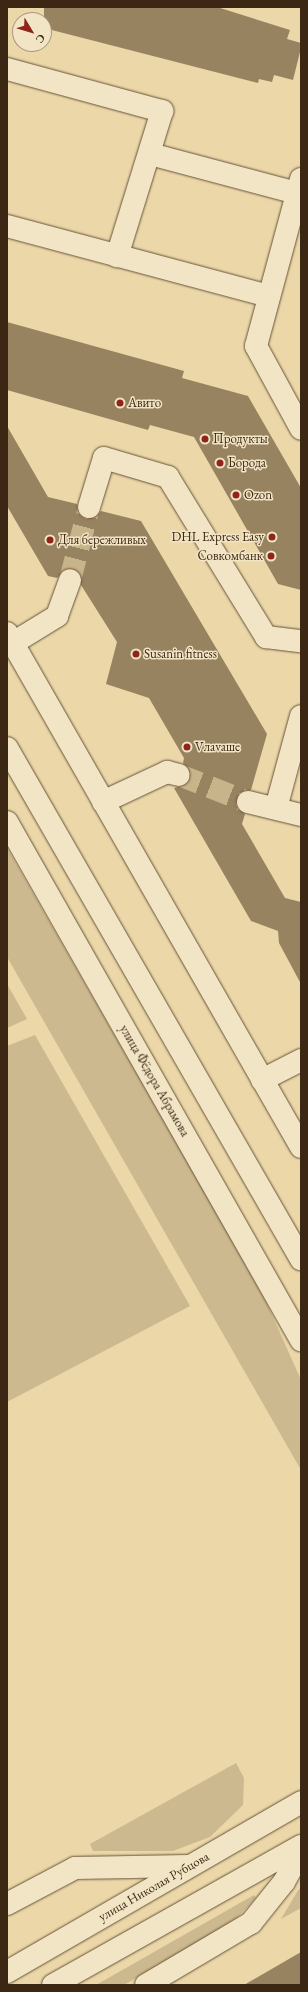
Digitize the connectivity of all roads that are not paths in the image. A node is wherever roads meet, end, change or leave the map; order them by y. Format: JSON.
{"nodes":[{"id":1,"x":7,"y":69,"type":"edge"},
{"id":2,"x":150,"y":154,"type":"junction"},
{"id":3,"x":299,"y":186,"type":"edge"},
{"id":4,"x":7,"y":226,"type":"edge"},
{"id":5,"x":117,"y":256,"type":"junction"},
{"id":6,"x":269,"y":296,"type":"junction"},
{"id":7,"x":301,"y":429,"type":"edge"},
{"id":8,"x":89,"y":507,"type":"tunnel mouth"},
{"id":9,"x":70,"y":580,"type":"tunnel mouth"},
{"id":10,"x":10,"y":638,"type":"edge"},
{"id":11,"x":301,"y":641,"type":"edge"},
{"id":12,"x":301,"y":716,"type":"edge"},
{"id":13,"x":7,"y":748,"type":"edge"},
{"id":14,"x":179,"y":775,"type":"tunnel mouth"},
{"id":15,"x":103,"y":802,"type":"junction"},
{"id":16,"x":248,"y":802,"type":"tunnel mouth"},
{"id":17,"x":276,"y":808,"type":"junction"},
{"id":18,"x":301,"y":815,"type":"edge"},
{"id":19,"x":7,"y":822,"type":"edge"},
{"id":20,"x":301,"y":1060,"type":"edge"},
{"id":21,"x":262,"y":1080,"type":"junction"},
{"id":22,"x":301,"y":1147,"type":"edge"},
{"id":23,"x":301,"y":1259,"type":"edge"},
{"id":24,"x":301,"y":1340,"type":"edge"},
{"id":25,"x":301,"y":1802,"type":"edge"},
{"id":26,"x":301,"y":1846,"type":"edge"},
{"id":27,"x":301,"y":1851,"type":"edge"},
{"id":28,"x":190,"y":1866,"type":"junction"},
{"id":29,"x":7,"y":1904,"type":"edge"},
{"id":30,"x":7,"y":1972,"type":"edge"},
{"id":31,"x":53,"y":1985,"type":"edge"},
{"id":32,"x":146,"y":1985,"type":"edge"}],
"edges":[{"from":1,"to":2,"type":"street"},
{"from":2,"to":3,"type":"street"},
{"from":2,"to":5,"type":"street"},
{"from":3,"to":6,"type":"street"},
{"from":4,"to":5,"type":"street"},
{"from":5,"to":6,"type":"street"},
{"from":6,"to":7,"type":"street"},
{"from":8,"to":11,"type":"street"},
{"from":9,"to":10,"type":"street"},
{"from":10,"to":15,"type":"street"},
{"from":12,"to":17,"type":"street"},
{"from":13,"to":23,"type":"street"},
{"from":14,"to":15,"type":"street"},
{"from":15,"to":21,"type":"street"},
{"from":16,"to":17,"type":"street"},
{"from":17,"to":18,"type":"street"},
{"from":19,"to":24,"type":"street","name":"улица Фёдора Абрамова"},
{"from":20,"to":21,"type":"street"},
{"from":21,"to":22,"type":"street"},
{"from":25,"to":28,"type":"street","name":"улица Николая Рубцова"},
{"from":26,"to":31,"type":"street"},
{"from":27,"to":32,"type":"street"},
{"from":28,"to":29,"type":"street"},
{"from":28,"to":30,"type":"street","name":"улица Николая Рубцова"}]}
